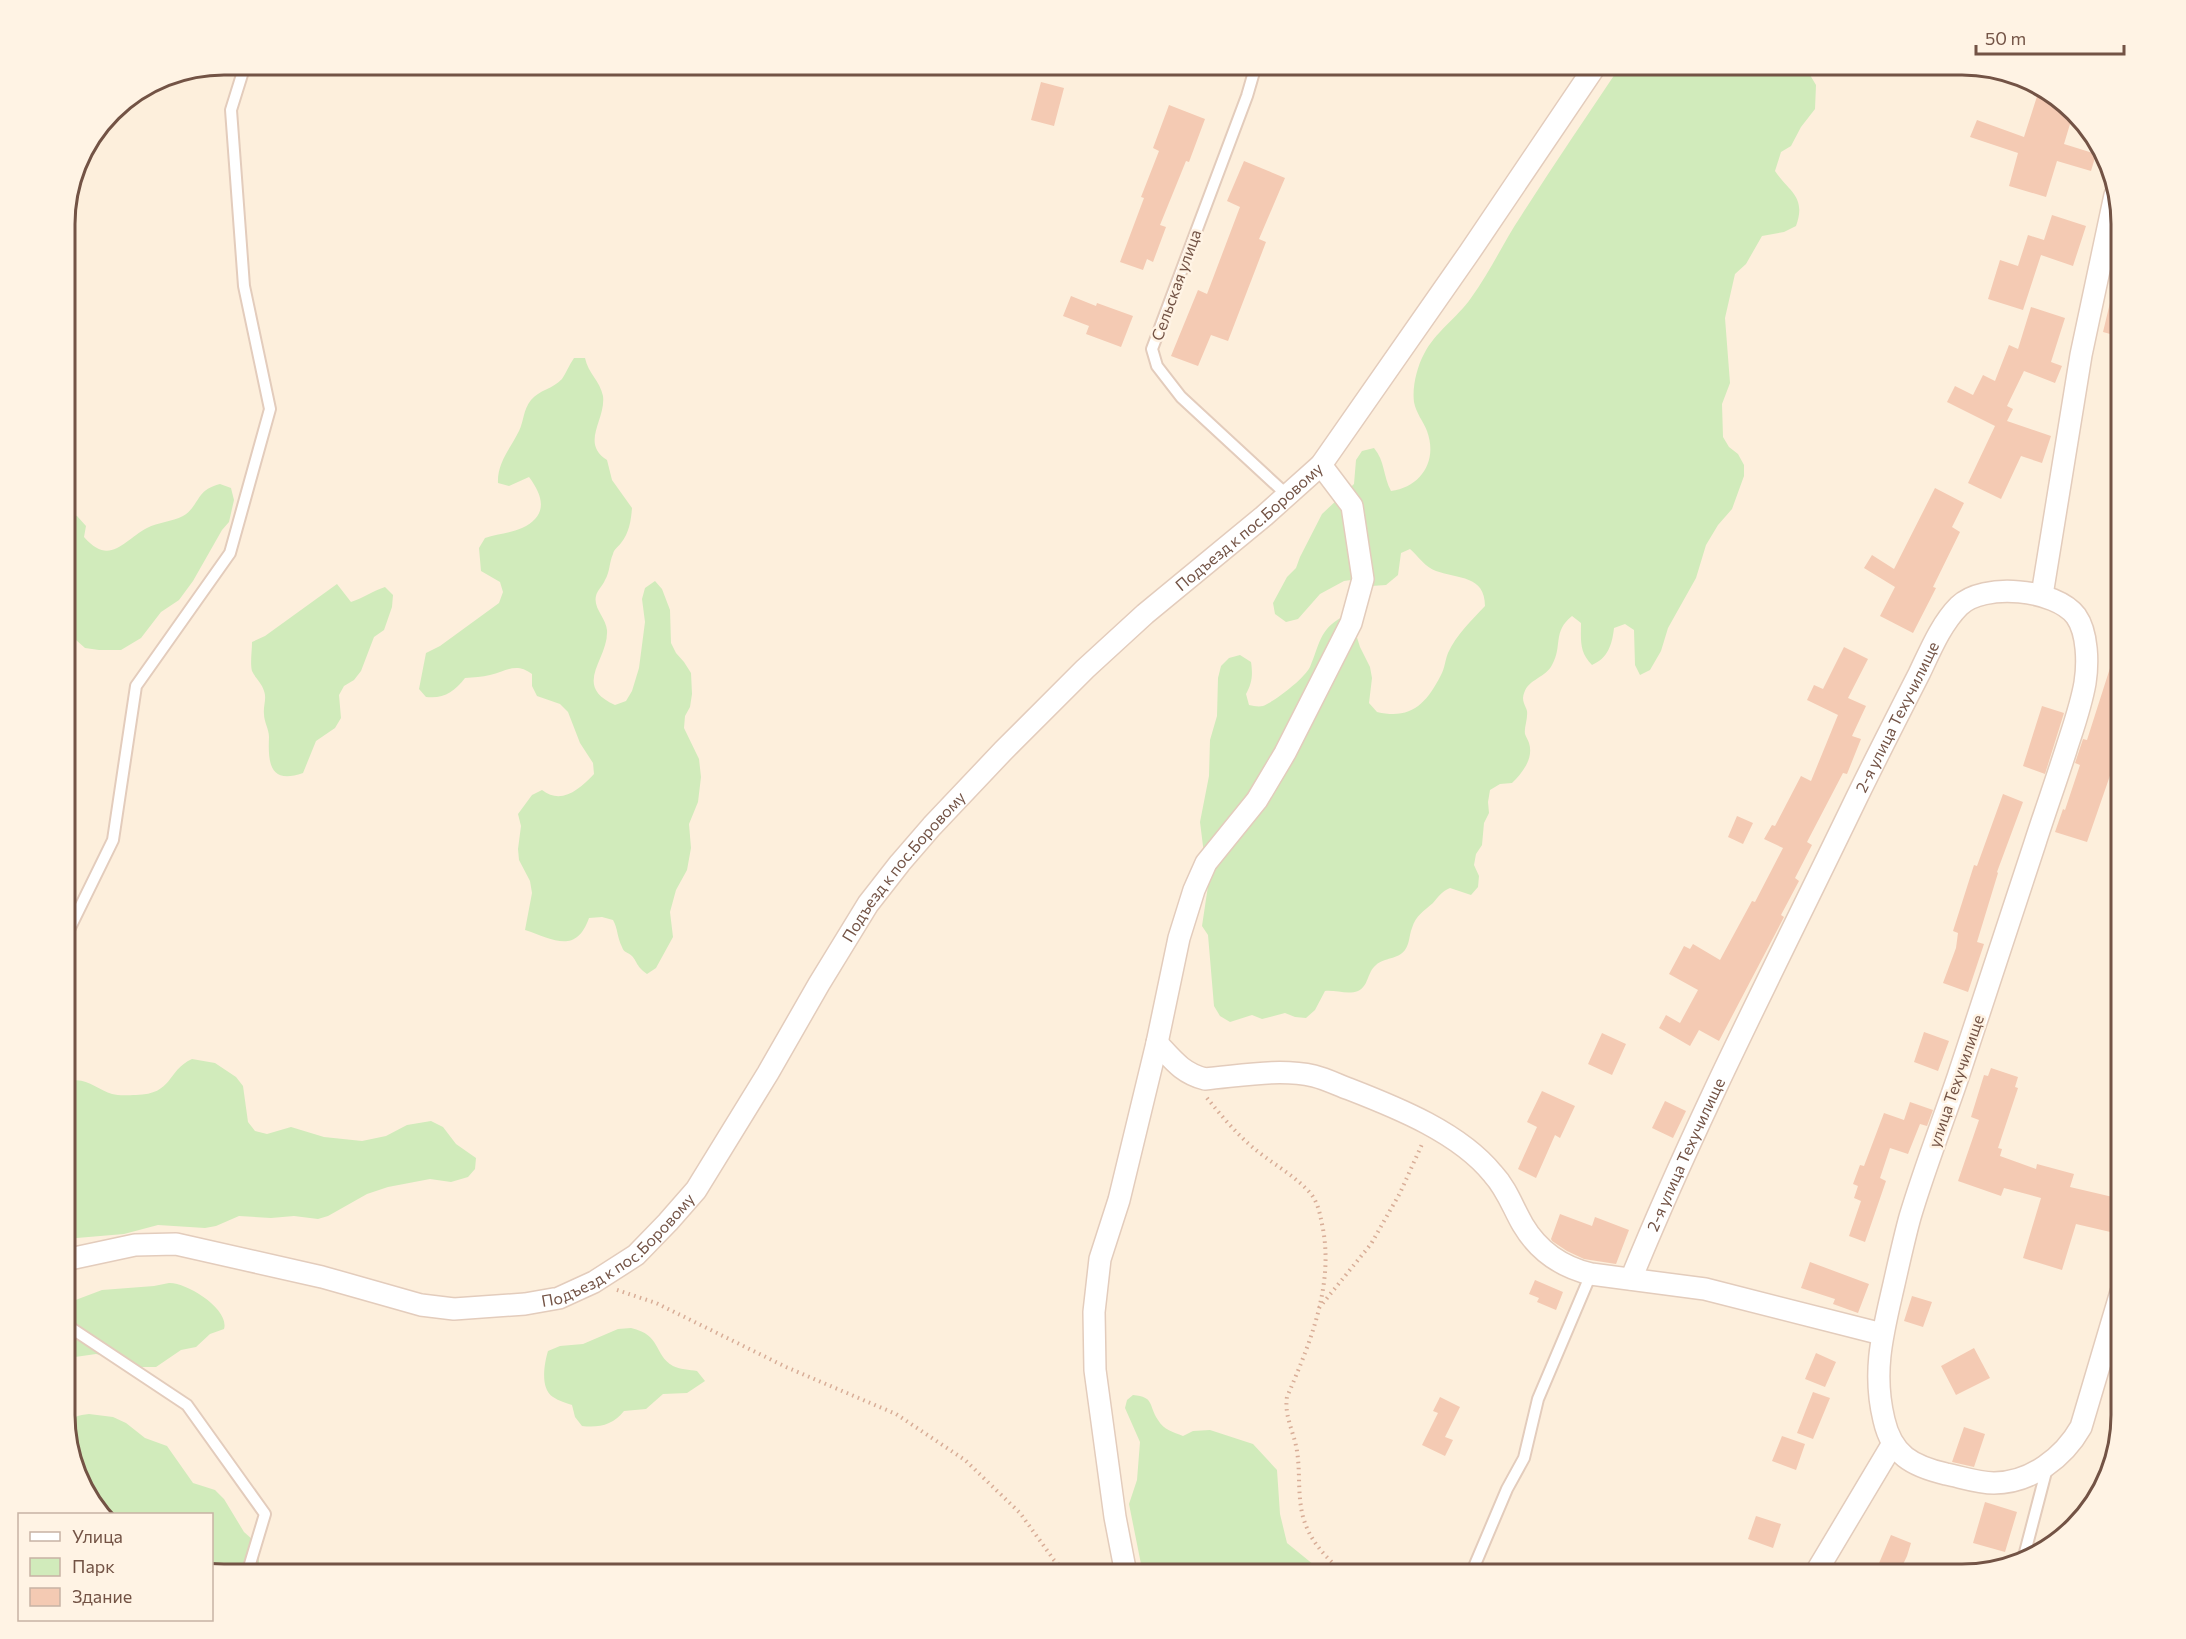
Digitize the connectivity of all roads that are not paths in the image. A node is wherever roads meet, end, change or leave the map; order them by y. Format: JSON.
{"nodes":[{"id":1,"x":242,"y":75,"type":"edge"},
{"id":2,"x":1253,"y":75,"type":"edge"},
{"id":3,"x":1589,"y":75,"type":"edge"},
{"id":4,"x":2111,"y":214,"type":"edge"},
{"id":5,"x":1321,"y":465,"type":"junction"},
{"id":6,"x":1287,"y":495,"type":"junction"},
{"id":7,"x":2042,"y":596,"type":"junction"},
{"id":8,"x":75,"y":918,"type":"edge"},
{"id":9,"x":1157,"y":1043,"type":"junction"},
{"id":10,"x":75,"y":1258,"type":"edge"},
{"id":11,"x":1591,"y":1274,"type":"junction"},
{"id":12,"x":1631,"y":1279,"type":"junction"},
{"id":13,"x":2111,"y":1327,"type":"edge"},
{"id":14,"x":75,"y":1331,"type":"edge"},
{"id":15,"x":1882,"y":1334,"type":"junction"},
{"id":16,"x":1892,"y":1446,"type":"junction"},
{"id":17,"x":2048,"y":1464,"type":"junction"},
{"id":18,"x":2026,"y":1550,"type":"edge"},
{"id":19,"x":251,"y":1564,"type":"edge"},
{"id":20,"x":1124,"y":1564,"type":"edge"},
{"id":21,"x":1476,"y":1564,"type":"edge"},
{"id":22,"x":1822,"y":1564,"type":"edge"}],
"edges":[{"from":1,"to":8,"type":"lane"},
{"from":2,"to":6,"type":"lane","name":"Сельская улица"},
{"from":3,"to":5,"type":"street","name":"Подъезд к пос.Боровому"},
{"from":4,"to":7,"type":"street"},
{"from":5,"to":6,"type":"street","name":"Подъезд к пос.Боровому"},
{"from":5,"to":9,"type":"street"},
{"from":6,"to":10,"type":"street","name":"Подъезд к пос.Боровому"},
{"from":7,"to":12,"type":"street","name":"2-я улица Техучилище"},
{"from":7,"to":15,"type":"street","name":"улица Техучилище"},
{"from":9,"to":11,"type":"street"},
{"from":9,"to":20,"type":"street"},
{"from":11,"to":12,"type":"street"},
{"from":11,"to":21,"type":"lane"},
{"from":12,"to":15,"type":"street"},
{"from":13,"to":17,"type":"street"},
{"from":14,"to":19,"type":"lane"},
{"from":15,"to":16,"type":"street","name":"улица Техучилище"},
{"from":16,"to":17,"type":"street"},
{"from":16,"to":22,"type":"street"},
{"from":17,"to":18,"type":"lane"}]}
